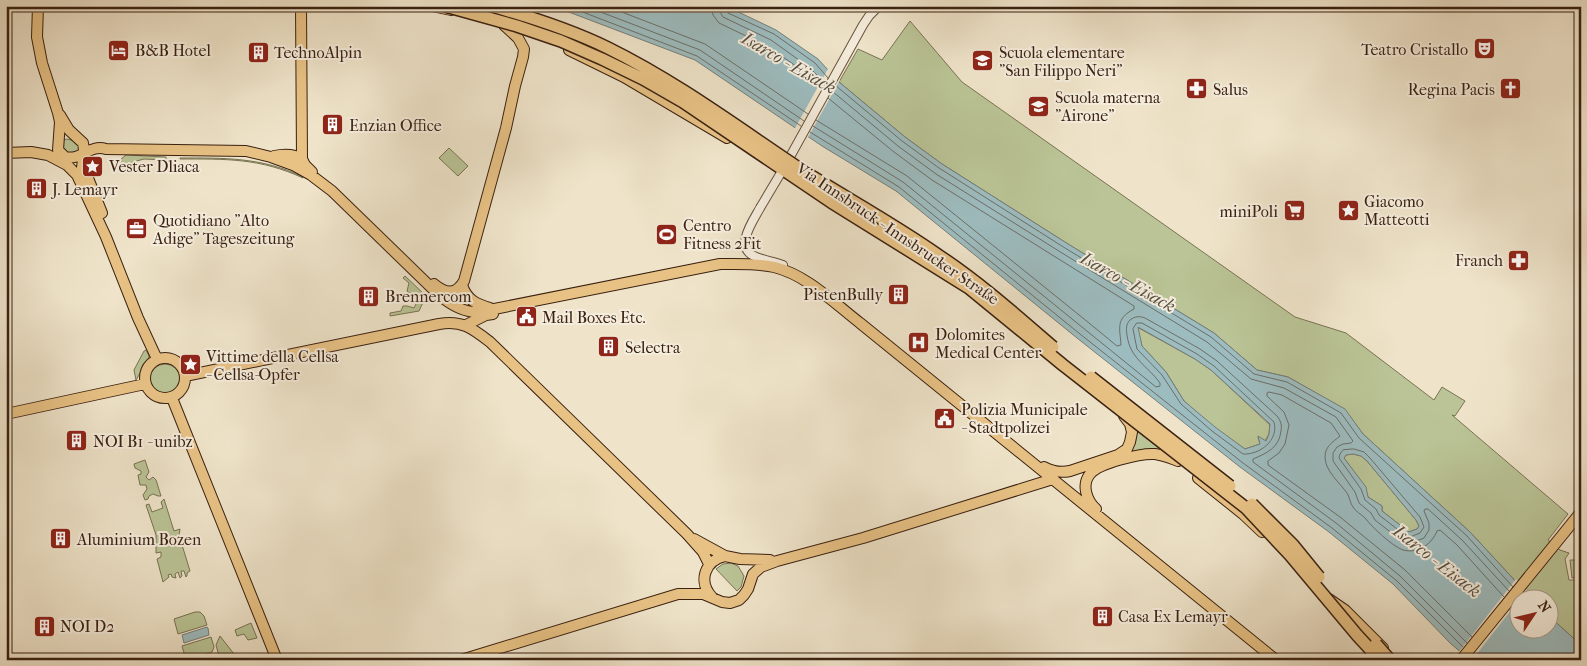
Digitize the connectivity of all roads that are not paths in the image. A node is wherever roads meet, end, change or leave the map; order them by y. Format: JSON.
{"nodes":[{"id":1,"x":38,"y":6,"type":"edge"},
{"id":2,"x":301,"y":6,"type":"edge"},
{"id":3,"x":432,"y":6,"type":"edge"},
{"id":4,"x":445,"y":6,"type":"edge"},
{"id":5,"x":491,"y":6,"type":"edge"},
{"id":6,"x":879,"y":6,"type":"edge"},
{"id":7,"x":504,"y":26,"type":"junction"},
{"id":8,"x":58,"y":112,"type":"junction"},
{"id":9,"x":725,"y":136,"type":"junction"},
{"id":10,"x":6,"y":153,"type":"edge"},
{"id":11,"x":52,"y":157,"type":"junction"},
{"id":12,"x":271,"y":157,"type":"junction"},
{"id":13,"x":85,"y":158,"type":"junction"},
{"id":14,"x":302,"y":159,"type":"junction"},
{"id":15,"x":785,"y":163,"type":"junction"},
{"id":16,"x":67,"y":165,"type":"junction"},
{"id":17,"x":319,"y":181,"type":"junction"},
{"id":18,"x":851,"y":219,"type":"junction"},
{"id":19,"x":106,"y":237,"type":"junction"},
{"id":20,"x":413,"y":269,"type":"junction"},
{"id":21,"x":804,"y":279,"type":"junction"},
{"id":22,"x":462,"y":285,"type":"junction"},
{"id":23,"x":439,"y":295,"type":"junction"},
{"id":24,"x":510,"y":305,"type":"junction"},
{"id":25,"x":492,"y":309,"type":"junction"},
{"id":26,"x":480,"y":319,"type":"junction"},
{"id":27,"x":466,"y":325,"type":"junction"},
{"id":28,"x":429,"y":326,"type":"junction"},
{"id":29,"x":481,"y":335,"type":"junction"},
{"id":30,"x":157,"y":359,"type":"junction"},
{"id":31,"x":185,"y":376,"type":"junction"},
{"id":32,"x":145,"y":384,"type":"junction"},
{"id":33,"x":172,"y":398,"type":"junction"},
{"id":34,"x":6,"y":414,"type":"edge"},
{"id":35,"x":1124,"y":416,"type":"junction"},
{"id":36,"x":1025,"y":457,"type":"junction"},
{"id":37,"x":1178,"y":461,"type":"junction"},
{"id":38,"x":1053,"y":479,"type":"junction"},
{"id":39,"x":1030,"y":485,"type":"junction"},
{"id":40,"x":1581,"y":512,"type":"edge"},
{"id":41,"x":1109,"y":524,"type":"junction"},
{"id":42,"x":687,"y":534,"type":"junction"},
{"id":43,"x":724,"y":556,"type":"junction"},
{"id":44,"x":740,"y":559,"type":"junction"},
{"id":45,"x":777,"y":561,"type":"junction"},
{"id":46,"x":709,"y":564,"type":"junction"},
{"id":47,"x":704,"y":577,"type":"junction"},
{"id":48,"x":751,"y":579,"type":"junction"},
{"id":49,"x":1317,"y":592,"type":"junction"},
{"id":50,"x":678,"y":594,"type":"junction"},
{"id":51,"x":712,"y":597,"type":"junction"},
{"id":52,"x":1388,"y":658,"type":"edge"},
{"id":53,"x":1375,"y":659,"type":"edge"},
{"id":54,"x":277,"y":660,"type":"edge"},
{"id":55,"x":461,"y":660,"type":"edge"},
{"id":56,"x":1276,"y":660,"type":"edge"},
{"id":57,"x":1461,"y":660,"type":"edge"}],
"edges":[{"from":1,"to":8,"type":"main road"},
{"from":2,"to":14,"type":"main road"},
{"from":3,"to":7,"type":"main road","name":"Via Innsbruck - Innsbrucker Straße"},
{"from":4,"to":52,"type":"highway","bridge":true},
{"from":5,"to":52,"type":"highway","bridge":true},
{"from":6,"to":15,"type":"street"},
{"from":7,"to":9,"type":"main road","name":"Via Innsbruck - Innsbrucker Straße"},
{"from":7,"to":22,"type":"main road"},
{"from":8,"to":11,"type":"main road"},
{"from":8,"to":13,"type":"main road"},
{"from":8,"to":13,"type":"main road"},
{"from":9,"to":15,"type":"main road"},
{"from":9,"to":18,"type":"main road","name":"Via Innsbruck - Innsbrucker Straße"},
{"from":10,"to":11,"type":"main road"},
{"from":11,"to":16,"type":"main road"},
{"from":12,"to":13,"type":"main road"},
{"from":12,"to":14,"type":"main road"},
{"from":12,"to":17,"type":"main road"},
{"from":13,"to":16,"type":"main road"},
{"from":13,"to":19,"type":"main road"},
{"from":14,"to":17,"type":"main road"},
{"from":15,"to":18,"type":"main road"},
{"from":15,"to":21,"type":"street","bridge":true},
{"from":16,"to":19,"type":"main road"},
{"from":17,"to":20,"type":"main road"},
{"from":18,"to":35,"type":"main road","name":"Via Innsbruck - Innsbrucker Straße"},
{"from":19,"to":30,"type":"main road"},
{"from":20,"to":22,"type":"main road"},
{"from":20,"to":23,"type":"main road"},
{"from":21,"to":24,"type":"main road"},
{"from":21,"to":36,"type":"main road"},
{"from":22,"to":25,"type":"main road"},
{"from":23,"to":25,"type":"main road"},
{"from":23,"to":28,"type":"main road"},
{"from":24,"to":25,"type":"main road"},
{"from":24,"to":26,"type":"main road"},
{"from":26,"to":27,"type":"main road"},
{"from":26,"to":29,"type":"main road"},
{"from":27,"to":28,"type":"main road"},
{"from":27,"to":29,"type":"main road"},
{"from":28,"to":31,"type":"main road"},
{"from":29,"to":42,"type":"main road"},
{"from":30,"to":31,"type":"main road"},
{"from":30,"to":32,"type":"main road"},
{"from":31,"to":33,"type":"main road"},
{"from":32,"to":33,"type":"main road"},
{"from":32,"to":34,"type":"main road"},
{"from":33,"to":54,"type":"main road"},
{"from":35,"to":36,"type":"main road"},
{"from":35,"to":37,"type":"main road","name":"Via Innsbruck - Innsbrucker Straße"},
{"from":36,"to":38,"type":"main road"},
{"from":36,"to":39,"type":"main road"},
{"from":37,"to":41,"type":"main road"},
{"from":37,"to":49,"type":"main road","name":"Via Innsbruck - Innsbrucker Straße"},
{"from":38,"to":39,"type":"main road"},
{"from":38,"to":41,"type":"main road"},
{"from":39,"to":45,"type":"main road"},
{"from":40,"to":57,"type":"main road"},
{"from":41,"to":56,"type":"main road"},
{"from":42,"to":43,"type":"main road"},
{"from":42,"to":46,"type":"main road"},
{"from":43,"to":44,"type":"main road"},
{"from":43,"to":46,"type":"main road"},
{"from":44,"to":45,"type":"main road"},
{"from":44,"to":48,"type":"main road"},
{"from":45,"to":48,"type":"main road"},
{"from":46,"to":47,"type":"main road"},
{"from":47,"to":50,"type":"main road"},
{"from":47,"to":51,"type":"main road"},
{"from":48,"to":51,"type":"main road"},
{"from":49,"to":52,"type":"main road"},
{"from":49,"to":53,"type":"main road","name":"Via Innsbruck - Innsbrucker Straße"},
{"from":50,"to":51,"type":"main road"},
{"from":50,"to":55,"type":"main road"}]}
